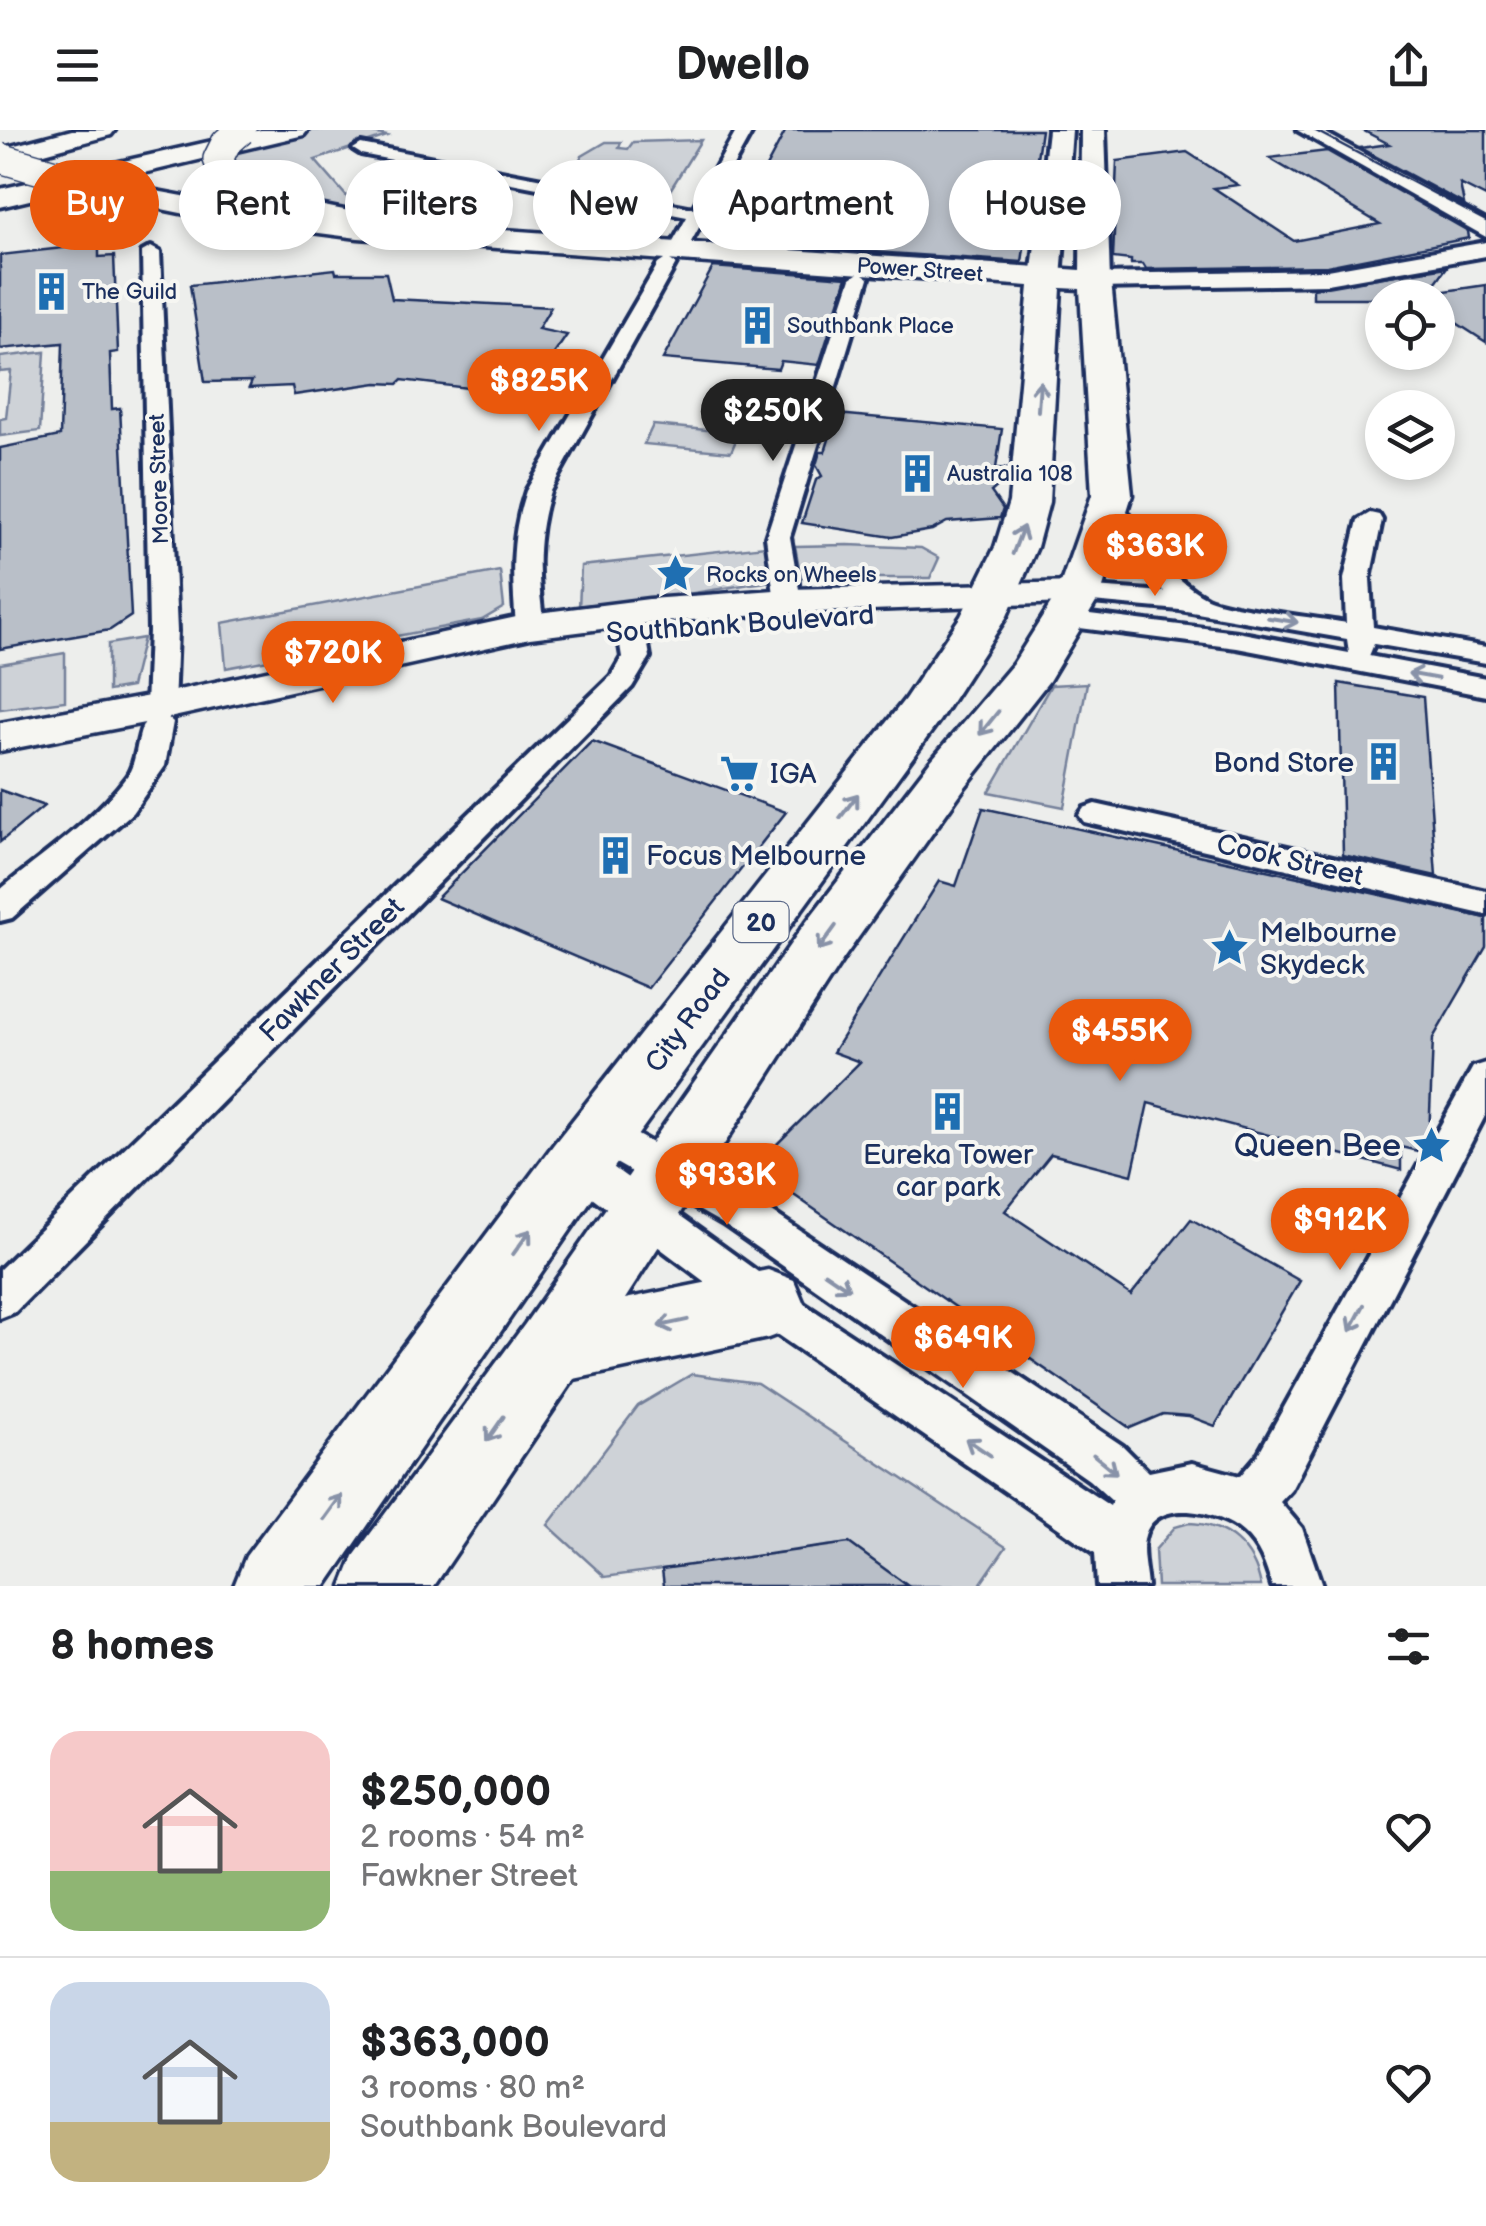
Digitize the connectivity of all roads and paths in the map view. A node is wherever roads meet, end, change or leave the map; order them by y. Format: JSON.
{"nodes":[{"id":1,"x":17,"y":130,"type":"edge"},
{"id":2,"x":42,"y":130,"type":"edge"},
{"id":3,"x":241,"y":130,"type":"edge"},
{"id":4,"x":295,"y":130,"type":"edge"},
{"id":5,"x":745,"y":130,"type":"edge"},
{"id":6,"x":1060,"y":130,"type":"edge"},
{"id":7,"x":1093,"y":130,"type":"edge"},
{"id":8,"x":1306,"y":130,"type":"edge"},
{"id":9,"x":1330,"y":130,"type":"edge"},
{"id":10,"x":114,"y":134,"type":"edge"},
{"id":11,"x":0,"y":135,"type":"edge"},
{"id":12,"x":0,"y":144,"type":"edge"},
{"id":13,"x":361,"y":149,"type":"dead end"},
{"id":14,"x":0,"y":157,"type":"edge"},
{"id":15,"x":729,"y":160,"type":"edge"},
{"id":16,"x":30,"y":168,"type":"edge"},
{"id":17,"x":0,"y":171,"type":"edge"},
{"id":18,"x":30,"y":178,"type":"edge"},
{"id":19,"x":0,"y":198,"type":"edge"},
{"id":20,"x":159,"y":202,"type":"edge"},
{"id":21,"x":1486,"y":207,"type":"edge"},
{"id":22,"x":159,"y":210,"type":"edge"},
{"id":23,"x":693,"y":213,"type":"edge"},
{"id":24,"x":345,"y":219,"type":"edge"},
{"id":25,"x":693,"y":224,"type":"edge"},
{"id":26,"x":345,"y":226,"type":"edge"},
{"id":27,"x":1486,"y":230,"type":"edge"},
{"id":28,"x":513,"y":241,"type":"edge"},
{"id":29,"x":1486,"y":249,"type":"edge"},
{"id":30,"x":151,"y":252,"type":"dead end"},
{"id":31,"x":672,"y":257,"type":"junction"},
{"id":32,"x":862,"y":272,"type":"junction"},
{"id":33,"x":1486,"y":274,"type":"edge"},
{"id":34,"x":1045,"y":286,"type":"junction"},
{"id":35,"x":1095,"y":289,"type":"junction"},
{"id":36,"x":1111,"y":505,"type":"junction"},
{"id":37,"x":1370,"y":520,"type":"dead end"},
{"id":38,"x":788,"y":600,"type":"junction"},
{"id":39,"x":1072,"y":606,"type":"junction"},
{"id":40,"x":1204,"y":606,"type":"junction"},
{"id":41,"x":989,"y":607,"type":"junction"},
{"id":42,"x":631,"y":627,"type":"junction"},
{"id":43,"x":532,"y":633,"type":"junction"},
{"id":44,"x":1363,"y":633,"type":"junction"},
{"id":45,"x":1486,"y":655,"type":"edge"},
{"id":46,"x":1359,"y":664,"type":"junction"},
{"id":47,"x":1486,"y":687,"type":"edge"},
{"id":48,"x":159,"y":714,"type":"junction"},
{"id":49,"x":0,"y":737,"type":"edge"},
{"id":50,"x":0,"y":754,"type":"edge"},
{"id":51,"x":1095,"y":815,"type":"dead end"},
{"id":52,"x":1486,"y":903,"type":"edge"},
{"id":53,"x":0,"y":909,"type":"edge"},
{"id":54,"x":1486,"y":1078,"type":"edge"},
{"id":55,"x":589,"y":1149,"type":"junction"},
{"id":56,"x":655,"y":1190,"type":"junction"},
{"id":57,"x":0,"y":1298,"type":"edge"},
{"id":58,"x":768,"y":1304,"type":"junction"},
{"id":59,"x":551,"y":1349,"type":"junction"},
{"id":60,"x":1143,"y":1499,"type":"junction"},
{"id":61,"x":1247,"y":1504,"type":"junction"},
{"id":62,"x":1120,"y":1563,"type":"edge"},
{"id":63,"x":276,"y":1586,"type":"edge"},
{"id":64,"x":384,"y":1586,"type":"edge"},
{"id":65,"x":1297,"y":1586,"type":"edge"}],
"edges":[{"from":1,"to":11,"type":"highway"},
{"from":2,"to":12,"type":"highway"},
{"from":3,"to":24,"type":"highway","bridge":true},
{"from":4,"to":19,"type":"highway"},
{"from":5,"to":15,"type":"street"},
{"from":6,"to":34,"type":"main road","name":"City Road","number":"20"},
{"from":7,"to":35,"type":"main road","number":"20"},
{"from":8,"to":27,"type":"street"},
{"from":9,"to":21,"type":"street"},
{"from":10,"to":14,"type":"highway"},
{"from":10,"to":17,"type":"highway"},
{"from":13,"to":23,"type":"street"},
{"from":14,"to":16,"type":"highway","name":"Power Street","bridge":true},
{"from":17,"to":18,"type":"highway","name":"Power Street"},
{"from":20,"to":26,"type":"highway","name":"Power Street"},
{"from":22,"to":31,"type":"highway","name":"Power Street"},
{"from":25,"to":31,"type":"street"},
{"from":28,"to":31,"type":"highway","name":"Power Street"},
{"from":29,"to":35,"type":"street","name":"Power Street"},
{"from":30,"to":48,"type":"street","name":"Moore Street"},
{"from":31,"to":32,"type":"highway","name":"Power Street"},
{"from":31,"to":43,"type":"street"},
{"from":32,"to":34,"type":"highway","name":"Power Street"},
{"from":32,"to":38,"type":"street"},
{"from":33,"to":35,"type":"street","name":"Power Street"},
{"from":34,"to":35,"type":"highway","name":"Power Street"},
{"from":41,"to":34,"type":"highway","name":"City Road","number":"20","one_way":true},
{"from":35,"to":36,"type":"highway","number":"20"},
{"from":36,"to":39,"type":"highway","number":"20"},
{"from":36,"to":40,"type":"street"},
{"from":37,"to":44,"type":"street"},
{"from":38,"to":41,"type":"main road","name":"Southbank Boulevard"},
{"from":38,"to":43,"type":"main road","name":"Southbank Boulevard"},
{"from":39,"to":40,"type":"street","name":"Southbank Boulevard"},
{"from":39,"to":41,"type":"main road","name":"Southbank Boulevard"},
{"from":39,"to":46,"type":"street","name":"Southbank Boulevard"},
{"from":39,"to":56,"type":"highway","number":"20","one_way":true},
{"from":40,"to":44,"type":"street","name":"Southbank Boulevard","one_way":true},
{"from":41,"to":42,"type":"main road","name":"Southbank Boulevard"},
{"from":55,"to":41,"type":"highway","name":"City Road","number":"20","one_way":true},
{"from":42,"to":43,"type":"main road","name":"Southbank Boulevard"},
{"from":42,"to":57,"type":"street","name":"Fawkner Street"},
{"from":43,"to":48,"type":"main road","name":"Southbank Boulevard"},
{"from":44,"to":45,"type":"street","name":"Southbank Boulevard"},
{"from":44,"to":46,"type":"street"},
{"from":47,"to":46,"type":"street","name":"Southbank Boulevard","one_way":true},
{"from":48,"to":49,"type":"main road","name":"Southbank Boulevard"},
{"from":48,"to":50,"type":"main road","name":"Southbank Boulevard"},
{"from":48,"to":53,"type":"street","name":"Moore Street"},
{"from":51,"to":52,"type":"street","name":"Cook Street"},
{"from":54,"to":61,"type":"street","one_way":true},
{"from":55,"to":56,"type":"street"},
{"from":63,"to":55,"type":"highway","name":"City Road","number":"20","one_way":true},
{"from":56,"to":58,"type":"street"},
{"from":56,"to":59,"type":"highway","number":"20"},
{"from":56,"to":60,"type":"street","one_way":true},
{"from":58,"to":59,"type":"highway","one_way":true},
{"from":62,"to":58,"type":"street","one_way":true},
{"from":59,"to":64,"type":"highway","number":"20","one_way":true},
{"from":60,"to":61,"type":"street"},
{"from":60,"to":62,"type":"street"},
{"from":61,"to":65,"type":"street"}]}
